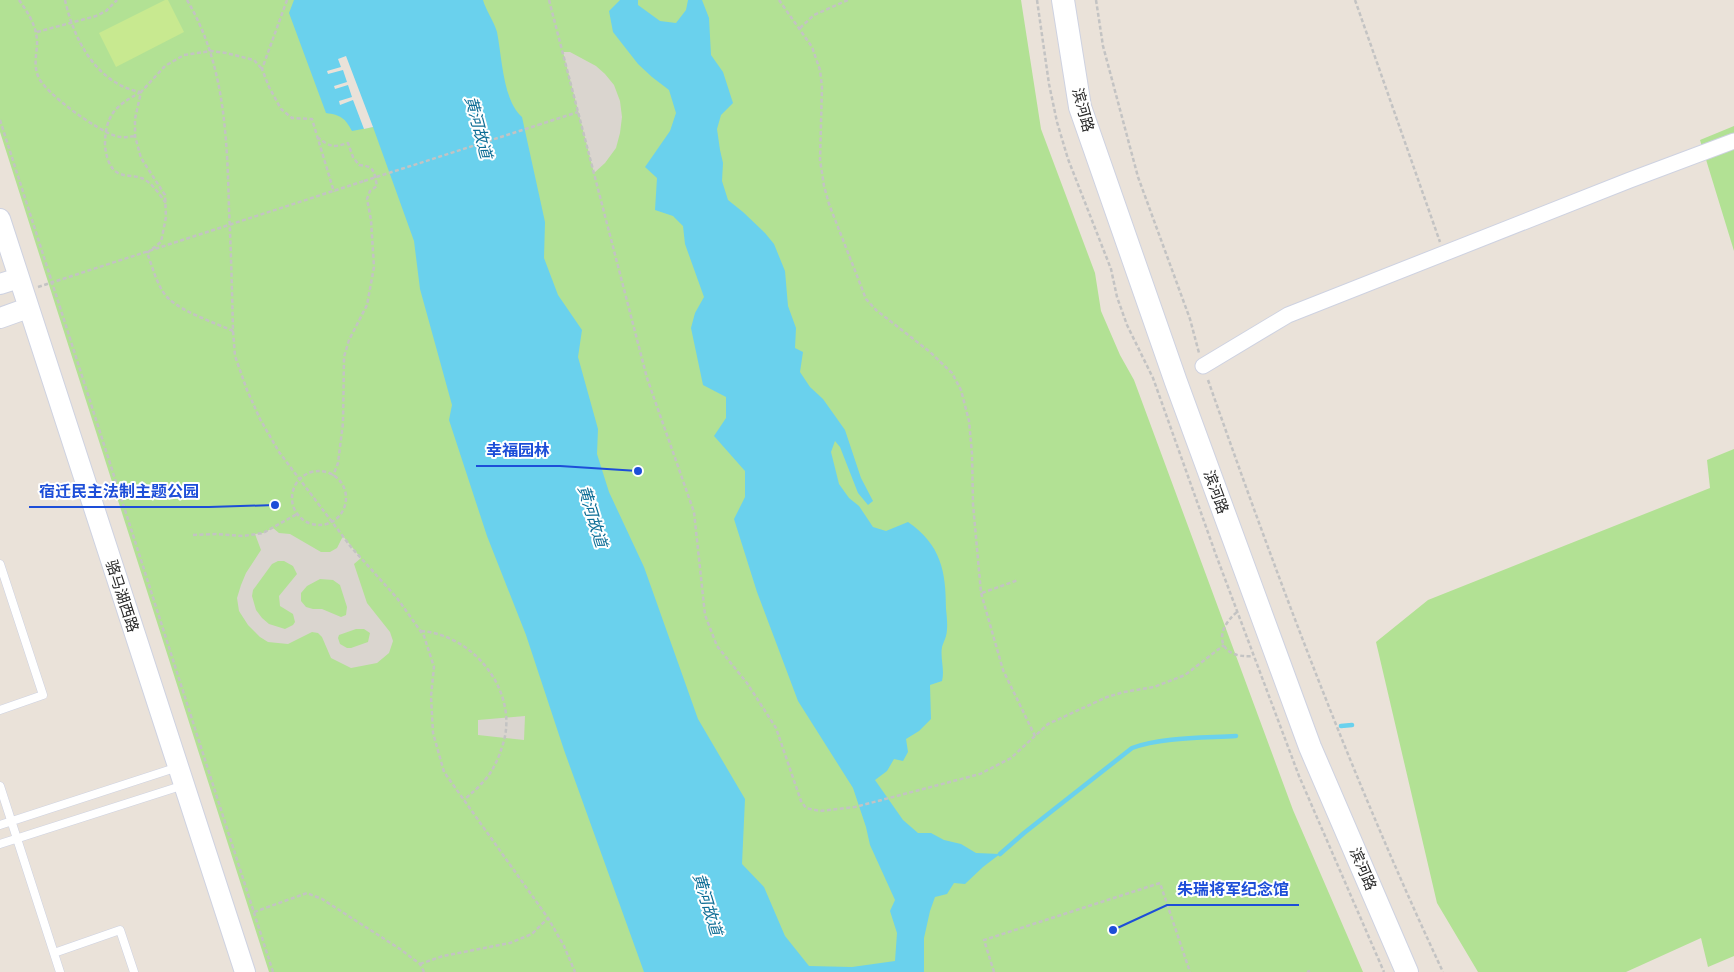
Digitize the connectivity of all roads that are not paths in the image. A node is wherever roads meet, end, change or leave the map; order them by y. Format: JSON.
{"nodes":[{"id":1,"x":1063,"y":0,"type":"edge"},
{"id":2,"x":1734,"y":141,"type":"edge"},
{"id":3,"x":0,"y":219,"type":"edge"},
{"id":4,"x":18,"y":290,"type":"edge"},
{"id":5,"x":0,"y":318,"type":"edge"},
{"id":6,"x":1203,"y":366,"type":"road end"},
{"id":7,"x":0,"y":564,"type":"edge"},
{"id":8,"x":0,"y":710,"type":"edge"},
{"id":9,"x":181,"y":776,"type":"junction"},
{"id":10,"x":0,"y":786,"type":"edge"},
{"id":11,"x":11,"y":821,"type":"junction"},
{"id":12,"x":0,"y":825,"type":"edge"},
{"id":13,"x":17,"y":838,"type":"junction"},
{"id":14,"x":0,"y":844,"type":"edge"},
{"id":15,"x":54,"y":953,"type":"junction"},
{"id":16,"x":60,"y":972,"type":"edge"},
{"id":17,"x":134,"y":972,"type":"edge"},
{"id":18,"x":245,"y":972,"type":"edge"},
{"id":19,"x":1407,"y":972,"type":"edge"}],
"edges":[{"from":1,"to":19,"type":"main road","name":"滨河路"},
{"from":2,"to":6,"type":"street"},
{"from":3,"to":4,"type":"street","name":"骆马湖西路"},
{"from":4,"to":5,"type":"street"},
{"from":4,"to":9,"type":"street","name":"骆马湖西路"},
{"from":7,"to":8,"type":"lane"},
{"from":9,"to":11,"type":"lane"},
{"from":9,"to":13,"type":"lane"},
{"from":9,"to":18,"type":"street","name":"骆马湖西路"},
{"from":10,"to":11,"type":"lane"},
{"from":11,"to":12,"type":"lane"},
{"from":11,"to":13,"type":"lane"},
{"from":13,"to":14,"type":"lane"},
{"from":13,"to":15,"type":"lane"},
{"from":15,"to":16,"type":"lane"},
{"from":15,"to":17,"type":"lane"}]}
